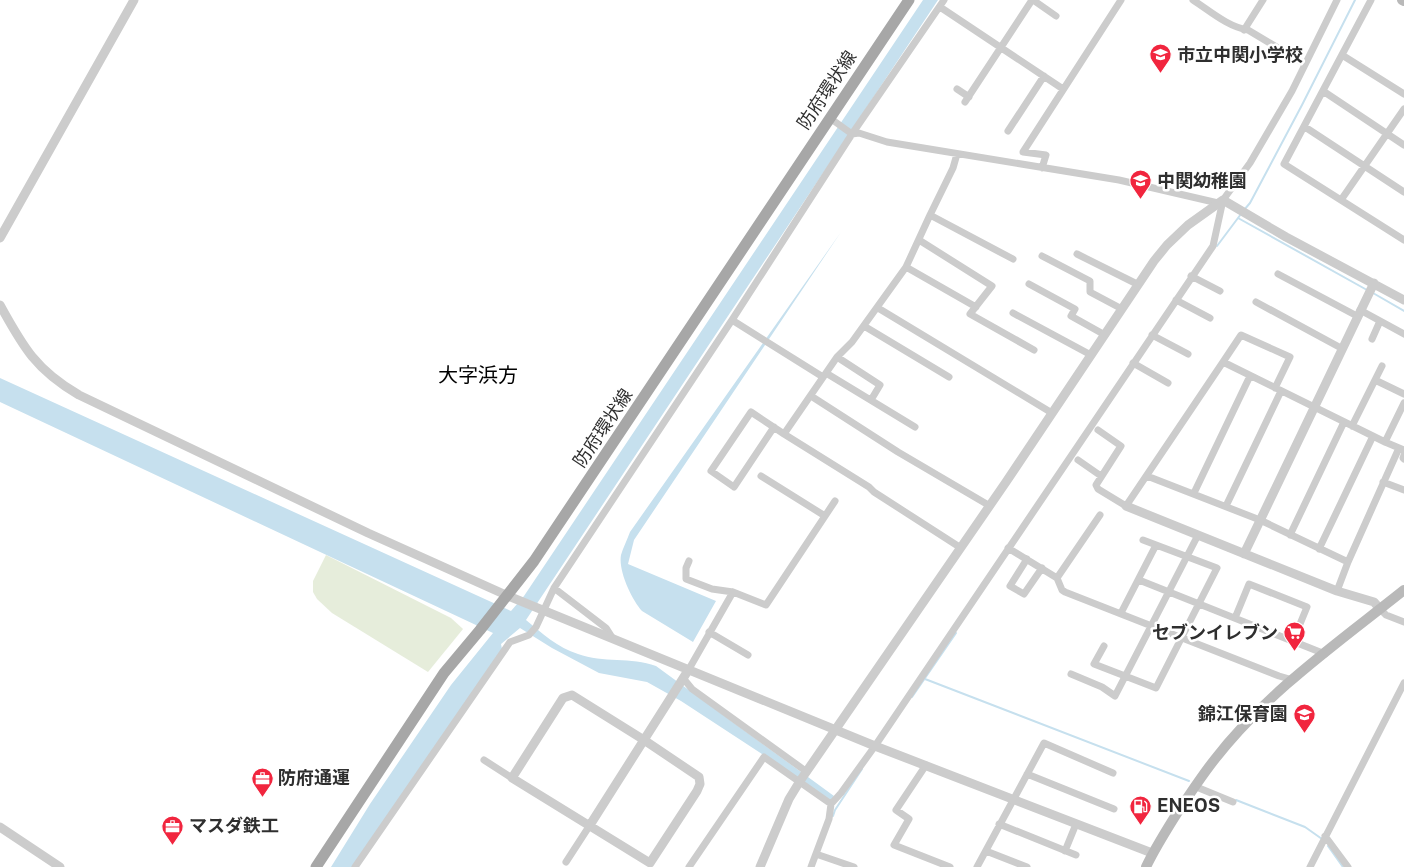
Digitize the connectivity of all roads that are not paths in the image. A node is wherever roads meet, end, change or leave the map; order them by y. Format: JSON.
{"nodes":[{"id":1,"x":134,"y":0,"type":"edge"},
{"id":2,"x":909,"y":0,"type":"edge"},
{"id":3,"x":944,"y":0,"type":"edge"},
{"id":4,"x":1033,"y":0,"type":"edge"},
{"id":5,"x":1121,"y":0,"type":"edge"},
{"id":6,"x":1193,"y":0,"type":"edge"},
{"id":7,"x":1263,"y":0,"type":"edge"},
{"id":8,"x":1337,"y":0,"type":"edge"},
{"id":9,"x":1371,"y":0,"type":"edge"},
{"id":10,"x":940,"y":7,"type":"junction"},
{"id":11,"x":1056,"y":16,"type":"dead end"},
{"id":12,"x":1244,"y":30,"type":"junction"},
{"id":13,"x":1002,"y":47,"type":"junction"},
{"id":14,"x":1342,"y":55,"type":"junction"},
{"id":15,"x":1306,"y":64,"type":"junction"},
{"id":16,"x":1044,"y":76,"type":"junction"},
{"id":17,"x":957,"y":89,"type":"dead end"},
{"id":18,"x":1063,"y":89,"type":"junction"},
{"id":19,"x":1323,"y":91,"type":"junction"},
{"id":20,"x":1404,"y":94,"type":"edge"},
{"id":21,"x":1404,"y":109,"type":"edge"},
{"id":22,"x":831,"y":121,"type":"junction"},
{"id":23,"x":1305,"y":127,"type":"junction"},
{"id":24,"x":1008,"y":131,"type":"dead end"},
{"id":25,"x":852,"y":134,"type":"junction"},
{"id":26,"x":1388,"y":134,"type":"junction"},
{"id":27,"x":1404,"y":145,"type":"edge"},
{"id":28,"x":957,"y":154,"type":"junction"},
{"id":29,"x":1365,"y":166,"type":"junction"},
{"id":30,"x":1042,"y":168,"type":"junction"},
{"id":31,"x":1404,"y":192,"type":"edge"},
{"id":32,"x":1341,"y":200,"type":"junction"},
{"id":33,"x":1221,"y":202,"type":"junction"},
{"id":34,"x":930,"y":215,"type":"junction"},
{"id":35,"x":0,"y":238,"type":"edge"},
{"id":36,"x":919,"y":240,"type":"junction"},
{"id":37,"x":1404,"y":240,"type":"edge"},
{"id":38,"x":1076,"y":254,"type":"dead end"},
{"id":39,"x":1042,"y":256,"type":"dead end"},
{"id":40,"x":1012,"y":258,"type":"dead end"},
{"id":41,"x":906,"y":267,"type":"junction"},
{"id":42,"x":1278,"y":274,"type":"dead end"},
{"id":43,"x":1191,"y":276,"type":"junction"},
{"id":44,"x":1374,"y":283,"type":"junction"},
{"id":45,"x":1029,"y":284,"type":"dead end"},
{"id":46,"x":1138,"y":284,"type":"junction"},
{"id":47,"x":1220,"y":292,"type":"dead end"},
{"id":48,"x":1403,"y":298,"type":"edge"},
{"id":49,"x":1176,"y":300,"type":"junction"},
{"id":50,"x":1256,"y":302,"type":"dead end"},
{"id":51,"x":0,"y":305,"type":"edge"},
{"id":52,"x":976,"y":307,"type":"junction"},
{"id":53,"x":878,"y":308,"type":"junction"},
{"id":54,"x":1122,"y":309,"type":"junction"},
{"id":55,"x":1013,"y":313,"type":"dead end"},
{"id":56,"x":1359,"y":313,"type":"junction"},
{"id":57,"x":1210,"y":318,"type":"dead end"},
{"id":58,"x":732,"y":320,"type":"junction"},
{"id":59,"x":1380,"y":321,"type":"junction"},
{"id":60,"x":864,"y":326,"type":"junction"},
{"id":61,"x":1404,"y":334,"type":"edge"},
{"id":62,"x":1105,"y":335,"type":"junction"},
{"id":63,"x":1152,"y":335,"type":"junction"},
{"id":64,"x":1372,"y":339,"type":"dead end"},
{"id":65,"x":1342,"y":348,"type":"junction"},
{"id":66,"x":1034,"y":350,"type":"dead end"},
{"id":67,"x":1188,"y":354,"type":"dead end"},
{"id":68,"x":1091,"y":356,"type":"junction"},
{"id":69,"x":837,"y":357,"type":"junction"},
{"id":70,"x":1223,"y":362,"type":"junction"},
{"id":71,"x":1132,"y":364,"type":"junction"},
{"id":72,"x":1382,"y":366,"type":"dead end"},
{"id":73,"x":825,"y":375,"type":"junction"},
{"id":74,"x":1250,"y":376,"type":"junction"},
{"id":75,"x":949,"y":377,"type":"dead end"},
{"id":76,"x":1375,"y":380,"type":"junction"},
{"id":77,"x":1168,"y":383,"type":"dead end"},
{"id":78,"x":1278,"y":390,"type":"junction"},
{"id":79,"x":1404,"y":394,"type":"edge"},
{"id":80,"x":811,"y":396,"type":"junction"},
{"id":81,"x":871,"y":400,"type":"junction"},
{"id":82,"x":1404,"y":403,"type":"edge"},
{"id":83,"x":1314,"y":406,"type":"junction"},
{"id":84,"x":1052,"y":413,"type":"junction"},
{"id":85,"x":1344,"y":422,"type":"junction"},
{"id":86,"x":1352,"y":426,"type":"junction"},
{"id":87,"x":774,"y":427,"type":"junction"},
{"id":88,"x":915,"y":427,"type":"dead end"},
{"id":89,"x":1098,"y":430,"type":"dead end"},
{"id":90,"x":784,"y":434,"type":"junction"},
{"id":91,"x":1374,"y":436,"type":"junction"},
{"id":92,"x":1385,"y":442,"type":"junction"},
{"id":93,"x":1402,"y":449,"type":"edge"},
{"id":94,"x":1078,"y":460,"type":"dead end"},
{"id":95,"x":761,"y":476,"type":"dead end"},
{"id":96,"x":1101,"y":476,"type":"junction"},
{"id":97,"x":1147,"y":476,"type":"junction"},
{"id":98,"x":1384,"y":482,"type":"junction"},
{"id":99,"x":1404,"y":490,"type":"edge"},
{"id":100,"x":1194,"y":494,"type":"junction"},
{"id":101,"x":835,"y":501,"type":"dead end"},
{"id":102,"x":990,"y":506,"type":"junction"},
{"id":103,"x":1126,"y":506,"type":"junction"},
{"id":104,"x":1226,"y":506,"type":"junction"},
{"id":105,"x":1100,"y":515,"type":"dead end"},
{"id":106,"x":824,"y":516,"type":"junction"},
{"id":107,"x":1260,"y":520,"type":"junction"},
{"id":108,"x":1198,"y":535,"type":"junction"},
{"id":109,"x":1290,"y":535,"type":"junction"},
{"id":110,"x":1143,"y":540,"type":"dead end"},
{"id":111,"x":1156,"y":545,"type":"junction"},
{"id":112,"x":961,"y":548,"type":"junction"},
{"id":113,"x":1008,"y":548,"type":"junction"},
{"id":114,"x":1319,"y":549,"type":"junction"},
{"id":115,"x":1244,"y":554,"type":"junction"},
{"id":116,"x":1188,"y":556,"type":"junction"},
{"id":117,"x":1027,"y":559,"type":"junction"},
{"id":118,"x":689,"y":561,"type":"dead end"},
{"id":119,"x":1348,"y":562,"type":"junction"},
{"id":120,"x":1042,"y":568,"type":"junction"},
{"id":121,"x":1057,"y":578,"type":"junction"},
{"id":122,"x":1138,"y":580,"type":"junction"},
{"id":123,"x":554,"y":588,"type":"junction"},
{"id":124,"x":1404,"y":590,"type":"edge"},
{"id":125,"x":1337,"y":591,"type":"junction"},
{"id":126,"x":733,"y":592,"type":"junction"},
{"id":127,"x":1169,"y":592,"type":"junction"},
{"id":128,"x":504,"y":599,"type":"junction"},
{"id":129,"x":1200,"y":604,"type":"junction"},
{"id":130,"x":1380,"y":609,"type":"junction"},
{"id":131,"x":542,"y":610,"type":"junction"},
{"id":132,"x":1121,"y":613,"type":"junction"},
{"id":133,"x":1235,"y":618,"type":"junction"},
{"id":134,"x":1404,"y":622,"type":"edge"},
{"id":135,"x":1151,"y":625,"type":"junction"},
{"id":136,"x":709,"y":632,"type":"junction"},
{"id":137,"x":1182,"y":637,"type":"junction"},
{"id":138,"x":613,"y":639,"type":"junction"},
{"id":139,"x":1292,"y":641,"type":"junction"},
{"id":140,"x":1104,"y":646,"type":"dead end"},
{"id":141,"x":1324,"y":654,"type":"junction"},
{"id":142,"x":748,"y":655,"type":"dead end"},
{"id":143,"x":689,"y":669,"type":"junction"},
{"id":144,"x":1070,"y":674,"type":"dead end"},
{"id":145,"x":1125,"y":675,"type":"junction"},
{"id":146,"x":682,"y":680,"type":"junction"},
{"id":147,"x":1293,"y":680,"type":"junction"},
{"id":148,"x":1404,"y":683,"type":"edge"},
{"id":149,"x":836,"y":730,"type":"junction"},
{"id":150,"x":644,"y":740,"type":"junction"},
{"id":151,"x":875,"y":746,"type":"junction"},
{"id":152,"x":484,"y":760,"type":"dead end"},
{"id":153,"x":926,"y":765,"type":"junction"},
{"id":154,"x":1113,"y":773,"type":"dead end"},
{"id":155,"x":1027,"y":774,"type":"junction"},
{"id":156,"x":805,"y":775,"type":"junction"},
{"id":157,"x":512,"y":778,"type":"junction"},
{"id":158,"x":1194,"y":786,"type":"junction"},
{"id":159,"x":1013,"y":800,"type":"junction"},
{"id":160,"x":1233,"y":802,"type":"dead end"},
{"id":161,"x":832,"y":804,"type":"junction"},
{"id":162,"x":1114,"y":809,"type":"dead end"},
{"id":163,"x":999,"y":824,"type":"junction"},
{"id":164,"x":1076,"y":824,"type":"junction"},
{"id":165,"x":590,"y":825,"type":"junction"},
{"id":166,"x":0,"y":827,"type":"edge"},
{"id":167,"x":1325,"y":836,"type":"junction"},
{"id":168,"x":986,"y":851,"type":"junction"},
{"id":169,"x":1065,"y":851,"type":"junction"},
{"id":170,"x":1152,"y":853,"type":"junction"},
{"id":171,"x":816,"y":854,"type":"junction"},
{"id":172,"x":1076,"y":855,"type":"dead end"},
{"id":173,"x":566,"y":862,"type":"dead end"},
{"id":174,"x":654,"y":865,"type":"edge"},
{"id":175,"x":60,"y":867,"type":"edge"},
{"id":176,"x":316,"y":867,"type":"edge"},
{"id":177,"x":355,"y":867,"type":"edge"},
{"id":178,"x":689,"y":867,"type":"edge"},
{"id":179,"x":760,"y":867,"type":"edge"},
{"id":180,"x":811,"y":867,"type":"edge"},
{"id":181,"x":854,"y":867,"type":"edge"},
{"id":182,"x":950,"y":867,"type":"edge"},
{"id":183,"x":977,"y":867,"type":"edge"},
{"id":184,"x":1027,"y":867,"type":"edge"},
{"id":185,"x":1146,"y":867,"type":"edge"},
{"id":186,"x":1310,"y":867,"type":"edge"},
{"id":187,"x":1348,"y":867,"type":"edge"}],
"edges":[{"from":1,"to":35,"type":"street"},
{"from":2,"to":22,"type":"main road","name":"防府環状線"},
{"from":3,"to":10,"type":"street"},
{"from":4,"to":11,"type":"street"},
{"from":4,"to":13,"type":"street"},
{"from":5,"to":18,"type":"street"},
{"from":6,"to":12,"type":"street"},
{"from":7,"to":12,"type":"street"},
{"from":8,"to":15,"type":"street"},
{"from":9,"to":14,"type":"street"},
{"from":10,"to":13,"type":"street"},
{"from":10,"to":25,"type":"street"},
{"from":12,"to":15,"type":"street"},
{"from":13,"to":16,"type":"street"},
{"from":13,"to":17,"type":"street"},
{"from":14,"to":19,"type":"street"},
{"from":14,"to":20,"type":"street"},
{"from":15,"to":33,"type":"street"},
{"from":16,"to":18,"type":"street"},
{"from":16,"to":24,"type":"street"},
{"from":18,"to":30,"type":"street"},
{"from":19,"to":23,"type":"street"},
{"from":19,"to":26,"type":"street"},
{"from":21,"to":26,"type":"street"},
{"from":22,"to":25,"type":"street"},
{"from":22,"to":128,"type":"main road","name":"防府環状線"},
{"from":23,"to":29,"type":"street"},
{"from":23,"to":32,"type":"street"},
{"from":25,"to":28,"type":"street"},
{"from":25,"to":58,"type":"street"},
{"from":26,"to":27,"type":"street"},
{"from":26,"to":29,"type":"street"},
{"from":28,"to":30,"type":"street"},
{"from":28,"to":34,"type":"street"},
{"from":29,"to":31,"type":"street"},
{"from":29,"to":32,"type":"street"},
{"from":30,"to":33,"type":"street"},
{"from":32,"to":37,"type":"street"},
{"from":33,"to":43,"type":"street"},
{"from":33,"to":44,"type":"street"},
{"from":33,"to":46,"type":"street"},
{"from":34,"to":36,"type":"street"},
{"from":34,"to":40,"type":"street"},
{"from":36,"to":41,"type":"street"},
{"from":36,"to":52,"type":"street"},
{"from":38,"to":46,"type":"street"},
{"from":39,"to":54,"type":"street"},
{"from":41,"to":52,"type":"street"},
{"from":41,"to":53,"type":"street"},
{"from":42,"to":56,"type":"street"},
{"from":43,"to":47,"type":"street"},
{"from":43,"to":49,"type":"street"},
{"from":44,"to":48,"type":"street"},
{"from":44,"to":56,"type":"street"},
{"from":45,"to":62,"type":"street"},
{"from":46,"to":54,"type":"street"},
{"from":49,"to":57,"type":"street"},
{"from":49,"to":63,"type":"street"},
{"from":50,"to":65,"type":"street"},
{"from":51,"to":128,"type":"street"},
{"from":52,"to":66,"type":"street"},
{"from":53,"to":60,"type":"street"},
{"from":53,"to":84,"type":"street"},
{"from":54,"to":62,"type":"street"},
{"from":55,"to":68,"type":"street"},
{"from":56,"to":59,"type":"street"},
{"from":56,"to":65,"type":"street"},
{"from":58,"to":73,"type":"street"},
{"from":58,"to":123,"type":"street"},
{"from":59,"to":61,"type":"street"},
{"from":59,"to":64,"type":"street"},
{"from":60,"to":69,"type":"street"},
{"from":60,"to":75,"type":"street"},
{"from":62,"to":68,"type":"street"},
{"from":63,"to":67,"type":"street"},
{"from":63,"to":71,"type":"street"},
{"from":65,"to":83,"type":"street"},
{"from":68,"to":84,"type":"street"},
{"from":69,"to":73,"type":"street"},
{"from":69,"to":81,"type":"street"},
{"from":70,"to":74,"type":"street"},
{"from":70,"to":78,"type":"street"},
{"from":70,"to":97,"type":"street"},
{"from":71,"to":77,"type":"street"},
{"from":71,"to":113,"type":"street"},
{"from":72,"to":76,"type":"street"},
{"from":73,"to":80,"type":"street"},
{"from":73,"to":81,"type":"street"},
{"from":74,"to":78,"type":"street"},
{"from":74,"to":100,"type":"street"},
{"from":76,"to":79,"type":"street"},
{"from":76,"to":86,"type":"street"},
{"from":78,"to":83,"type":"street"},
{"from":78,"to":104,"type":"street"},
{"from":80,"to":90,"type":"street"},
{"from":80,"to":102,"type":"street"},
{"from":81,"to":88,"type":"street"},
{"from":82,"to":92,"type":"street"},
{"from":83,"to":85,"type":"street"},
{"from":83,"to":107,"type":"street"},
{"from":84,"to":102,"type":"street"},
{"from":85,"to":86,"type":"street"},
{"from":85,"to":109,"type":"street"},
{"from":86,"to":91,"type":"street"},
{"from":87,"to":87,"type":"street"},
{"from":87,"to":90,"type":"street"},
{"from":89,"to":96,"type":"street"},
{"from":90,"to":112,"type":"street"},
{"from":91,"to":92,"type":"street"},
{"from":91,"to":114,"type":"street"},
{"from":92,"to":93,"type":"street"},
{"from":93,"to":98,"type":"street"},
{"from":94,"to":96,"type":"street"},
{"from":95,"to":106,"type":"street"},
{"from":96,"to":103,"type":"street"},
{"from":97,"to":100,"type":"street"},
{"from":97,"to":103,"type":"street"},
{"from":98,"to":99,"type":"street"},
{"from":98,"to":119,"type":"street"},
{"from":100,"to":104,"type":"street"},
{"from":101,"to":106,"type":"street"},
{"from":102,"to":112,"type":"street"},
{"from":103,"to":108,"type":"street"},
{"from":104,"to":107,"type":"street"},
{"from":105,"to":121,"type":"street"},
{"from":106,"to":126,"type":"street"},
{"from":107,"to":109,"type":"street"},
{"from":107,"to":115,"type":"street"},
{"from":108,"to":115,"type":"street"},
{"from":108,"to":116,"type":"street"},
{"from":109,"to":114,"type":"street"},
{"from":110,"to":111,"type":"street"},
{"from":111,"to":116,"type":"street"},
{"from":111,"to":122,"type":"street"},
{"from":112,"to":149,"type":"street"},
{"from":113,"to":117,"type":"street"},
{"from":113,"to":151,"type":"street"},
{"from":114,"to":119,"type":"street"},
{"from":115,"to":125,"type":"street"},
{"from":116,"to":127,"type":"street"},
{"from":116,"to":129,"type":"street"},
{"from":117,"to":120,"type":"street"},
{"from":117,"to":120,"type":"street"},
{"from":118,"to":126,"type":"street"},
{"from":119,"to":125,"type":"street"},
{"from":120,"to":121,"type":"street"},
{"from":121,"to":132,"type":"street"},
{"from":122,"to":127,"type":"street"},
{"from":122,"to":132,"type":"street"},
{"from":123,"to":131,"type":"street"},
{"from":123,"to":138,"type":"street"},
{"from":124,"to":130,"type":"main road"},
{"from":125,"to":130,"type":"street"},
{"from":126,"to":136,"type":"street"},
{"from":127,"to":129,"type":"street"},
{"from":127,"to":135,"type":"street"},
{"from":128,"to":131,"type":"street"},
{"from":128,"to":176,"type":"main road","name":"防府環状線"},
{"from":129,"to":133,"type":"street"},
{"from":129,"to":137,"type":"street"},
{"from":130,"to":134,"type":"street"},
{"from":130,"to":141,"type":"main road"},
{"from":131,"to":138,"type":"street"},
{"from":131,"to":177,"type":"street"},
{"from":132,"to":135,"type":"street"},
{"from":133,"to":139,"type":"street"},
{"from":133,"to":139,"type":"street"},
{"from":135,"to":137,"type":"street"},
{"from":135,"to":145,"type":"street"},
{"from":136,"to":142,"type":"street"},
{"from":136,"to":143,"type":"street"},
{"from":137,"to":145,"type":"street"},
{"from":137,"to":147,"type":"street"},
{"from":138,"to":143,"type":"street"},
{"from":139,"to":141,"type":"street"},
{"from":140,"to":145,"type":"street"},
{"from":141,"to":147,"type":"main road"},
{"from":143,"to":146,"type":"street"},
{"from":143,"to":149,"type":"street"},
{"from":144,"to":145,"type":"street"},
{"from":146,"to":150,"type":"street"},
{"from":146,"to":156,"type":"street"},
{"from":147,"to":158,"type":"main road"},
{"from":148,"to":167,"type":"street"},
{"from":149,"to":151,"type":"street"},
{"from":149,"to":156,"type":"street"},
{"from":150,"to":157,"type":"street"},
{"from":150,"to":165,"type":"street"},
{"from":150,"to":174,"type":"street"},
{"from":151,"to":153,"type":"street"},
{"from":151,"to":161,"type":"street"},
{"from":152,"to":157,"type":"street"},
{"from":153,"to":159,"type":"street"},
{"from":153,"to":182,"type":"street"},
{"from":154,"to":155,"type":"street"},
{"from":155,"to":159,"type":"street"},
{"from":155,"to":162,"type":"street"},
{"from":156,"to":161,"type":"street"},
{"from":156,"to":178,"type":"street"},
{"from":156,"to":179,"type":"street"},
{"from":157,"to":165,"type":"street"},
{"from":158,"to":160,"type":"street"},
{"from":158,"to":170,"type":"main road"},
{"from":159,"to":163,"type":"street"},
{"from":159,"to":164,"type":"street"},
{"from":161,"to":171,"type":"street"},
{"from":163,"to":168,"type":"street"},
{"from":163,"to":169,"type":"street"},
{"from":164,"to":169,"type":"street"},
{"from":164,"to":170,"type":"street"},
{"from":165,"to":173,"type":"street"},
{"from":165,"to":174,"type":"street"},
{"from":166,"to":175,"type":"street"},
{"from":167,"to":186,"type":"street"},
{"from":167,"to":187,"type":"street"},
{"from":168,"to":183,"type":"street"},
{"from":168,"to":184,"type":"street"},
{"from":169,"to":172,"type":"street"},
{"from":170,"to":185,"type":"main road"},
{"from":171,"to":180,"type":"street"},
{"from":171,"to":181,"type":"street"}]}
